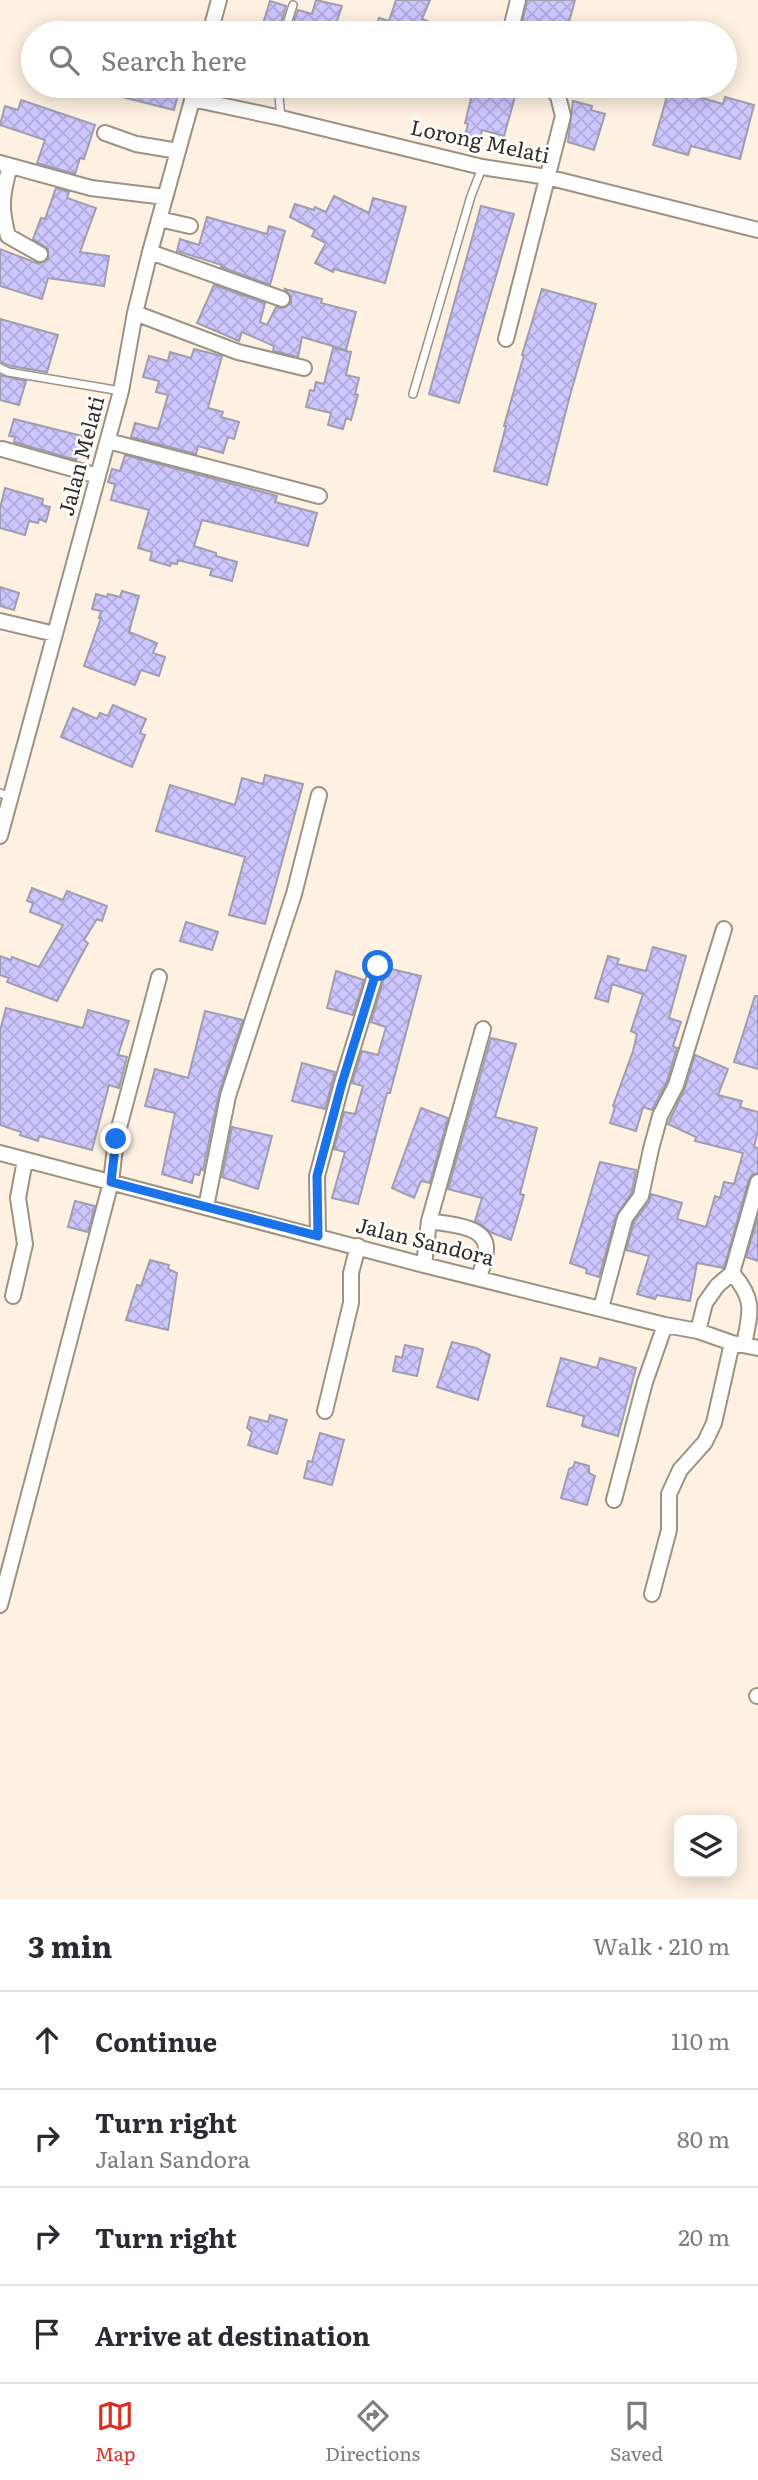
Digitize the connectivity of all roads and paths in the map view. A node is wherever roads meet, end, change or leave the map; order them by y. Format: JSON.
{"nodes":[{"id":1,"x":219,"y":0,"type":"edge"},
{"id":2,"x":519,"y":0,"type":"edge"},
{"id":3,"x":293,"y":5,"type":"dead end"},
{"id":4,"x":213,"y":21,"type":"edge"},
{"id":5,"x":288,"y":21,"type":"edge"},
{"id":6,"x":513,"y":21,"type":"edge"},
{"id":7,"x":192,"y":98,"type":"edge"},
{"id":8,"x":214,"y":98,"type":"edge"},
{"id":9,"x":279,"y":98,"type":"edge"},
{"id":10,"x":558,"y":98,"type":"edge"},
{"id":11,"x":281,"y":118,"type":"junction"},
{"id":12,"x":105,"y":133,"type":"dead end"},
{"id":13,"x":178,"y":151,"type":"junction"},
{"id":14,"x":5,"y":165,"type":"edge"},
{"id":15,"x":482,"y":167,"type":"junction"},
{"id":16,"x":547,"y":177,"type":"junction"},
{"id":17,"x":165,"y":197,"type":"junction"},
{"id":18,"x":159,"y":219,"type":"junction"},
{"id":19,"x":190,"y":226,"type":"dead end"},
{"id":20,"x":758,"y":230,"type":"edge"},
{"id":21,"x":150,"y":252,"type":"junction"},
{"id":22,"x":40,"y":254,"type":"dead end"},
{"id":23,"x":282,"y":299,"type":"dead end"},
{"id":24,"x":135,"y":313,"type":"junction"},
{"id":25,"x":506,"y":339,"type":"dead end"},
{"id":26,"x":0,"y":368,"type":"edge"},
{"id":27,"x":304,"y":368,"type":"dead end"},
{"id":28,"x":121,"y":391,"type":"junction"},
{"id":29,"x":413,"y":394,"type":"dead end"},
{"id":30,"x":107,"y":441,"type":"junction"},
{"id":31,"x":2,"y":449,"type":"dead end"},
{"id":32,"x":98,"y":476,"type":"junction"},
{"id":33,"x":319,"y":496,"type":"dead end"},
{"id":34,"x":0,"y":621,"type":"edge"},
{"id":35,"x":55,"y":634,"type":"junction"},
{"id":36,"x":5,"y":795,"type":"edge"},
{"id":37,"x":319,"y":795,"type":"dead end"},
{"id":38,"x":0,"y":836,"type":"edge"},
{"id":39,"x":724,"y":929,"type":"dead end"},
{"id":40,"x":378,"y":966,"type":"dead end"},
{"id":41,"x":159,"y":977,"type":"dead end"},
{"id":42,"x":483,"y":1029,"type":"dead end"},
{"id":43,"x":0,"y":1153,"type":"edge"},
{"id":44,"x":25,"y":1160,"type":"junction"},
{"id":45,"x":111,"y":1182,"type":"junction"},
{"id":46,"x":758,"y":1182,"type":"edge"},
{"id":47,"x":206,"y":1207,"type":"junction"},
{"id":48,"x":429,"y":1221,"type":"junction"},
{"id":49,"x":318,"y":1236,"type":"junction"},
{"id":50,"x":358,"y":1246,"type":"junction"},
{"id":51,"x":424,"y":1265,"type":"junction"},
{"id":52,"x":732,"y":1273,"type":"junction"},
{"id":53,"x":480,"y":1277,"type":"junction"},
{"id":54,"x":13,"y":1296,"type":"dead end"},
{"id":55,"x":601,"y":1308,"type":"junction"},
{"id":56,"x":665,"y":1325,"type":"junction"},
{"id":57,"x":698,"y":1331,"type":"junction"},
{"id":58,"x":745,"y":1345,"type":"edge"},
{"id":59,"x":326,"y":1410,"type":"dead end"},
{"id":60,"x":614,"y":1500,"type":"dead end"},
{"id":61,"x":652,"y":1594,"type":"dead end"},
{"id":62,"x":0,"y":1605,"type":"edge"}],
"edges":[{"from":1,"to":4,"type":"street"},
{"from":2,"to":6,"type":"street"},
{"from":3,"to":5,"type":"lane"},
{"from":7,"to":13,"type":"street","name":"Jalan Melati"},
{"from":8,"to":11,"type":"street","name":"Lorong Melati"},
{"from":9,"to":11,"type":"lane"},
{"from":10,"to":16,"type":"street"},
{"from":11,"to":15,"type":"street","name":"Lorong Melati"},
{"from":12,"to":13,"type":"street"},
{"from":13,"to":17,"type":"street","name":"Jalan Melati"},
{"from":14,"to":17,"type":"street"},
{"from":14,"to":22,"type":"street"},
{"from":15,"to":16,"type":"street","name":"Lorong Melati"},
{"from":15,"to":29,"type":"lane"},
{"from":16,"to":20,"type":"street","name":"Lorong Melati"},
{"from":16,"to":25,"type":"street"},
{"from":17,"to":18,"type":"street","name":"Jalan Melati"},
{"from":18,"to":19,"type":"street"},
{"from":18,"to":21,"type":"street","name":"Jalan Melati"},
{"from":21,"to":23,"type":"street"},
{"from":21,"to":24,"type":"street","name":"Jalan Melati"},
{"from":24,"to":27,"type":"street"},
{"from":24,"to":28,"type":"street","name":"Jalan Melati"},
{"from":26,"to":28,"type":"lane"},
{"from":28,"to":30,"type":"street","name":"Jalan Melati"},
{"from":30,"to":32,"type":"street","name":"Jalan Melati"},
{"from":30,"to":33,"type":"street"},
{"from":31,"to":32,"type":"street"},
{"from":32,"to":35,"type":"street","name":"Jalan Melati"},
{"from":34,"to":35,"type":"street"},
{"from":35,"to":36,"type":"street","name":"Jalan Melati"},
{"from":36,"to":38,"type":"street","name":"Jalan Melati"},
{"from":37,"to":47,"type":"street"},
{"from":39,"to":55,"type":"street"},
{"from":40,"to":49,"type":"street"},
{"from":41,"to":45,"type":"street"},
{"from":42,"to":48,"type":"street"},
{"from":43,"to":44,"type":"street","name":"Jalan Sandora"},
{"from":44,"to":45,"type":"street","name":"Jalan Sandora"},
{"from":44,"to":54,"type":"street"},
{"from":45,"to":47,"type":"street","name":"Jalan Sandora"},
{"from":45,"to":62,"type":"street"},
{"from":46,"to":52,"type":"street"},
{"from":47,"to":49,"type":"street","name":"Jalan Sandora"},
{"from":48,"to":51,"type":"street"},
{"from":48,"to":53,"type":"street"},
{"from":49,"to":50,"type":"street","name":"Jalan Sandora"},
{"from":50,"to":51,"type":"street","name":"Jalan Sandora"},
{"from":50,"to":59,"type":"street"},
{"from":51,"to":53,"type":"street","name":"Jalan Sandora"},
{"from":52,"to":57,"type":"street"},
{"from":52,"to":58,"type":"street"},
{"from":53,"to":55,"type":"street","name":"Jalan Sandora"},
{"from":55,"to":56,"type":"street","name":"Jalan Sandora"},
{"from":56,"to":57,"type":"street","name":"Jalan Sandora"},
{"from":56,"to":60,"type":"street"},
{"from":57,"to":58,"type":"street","name":"Jalan Sandora"},
{"from":58,"to":61,"type":"street"}]}
